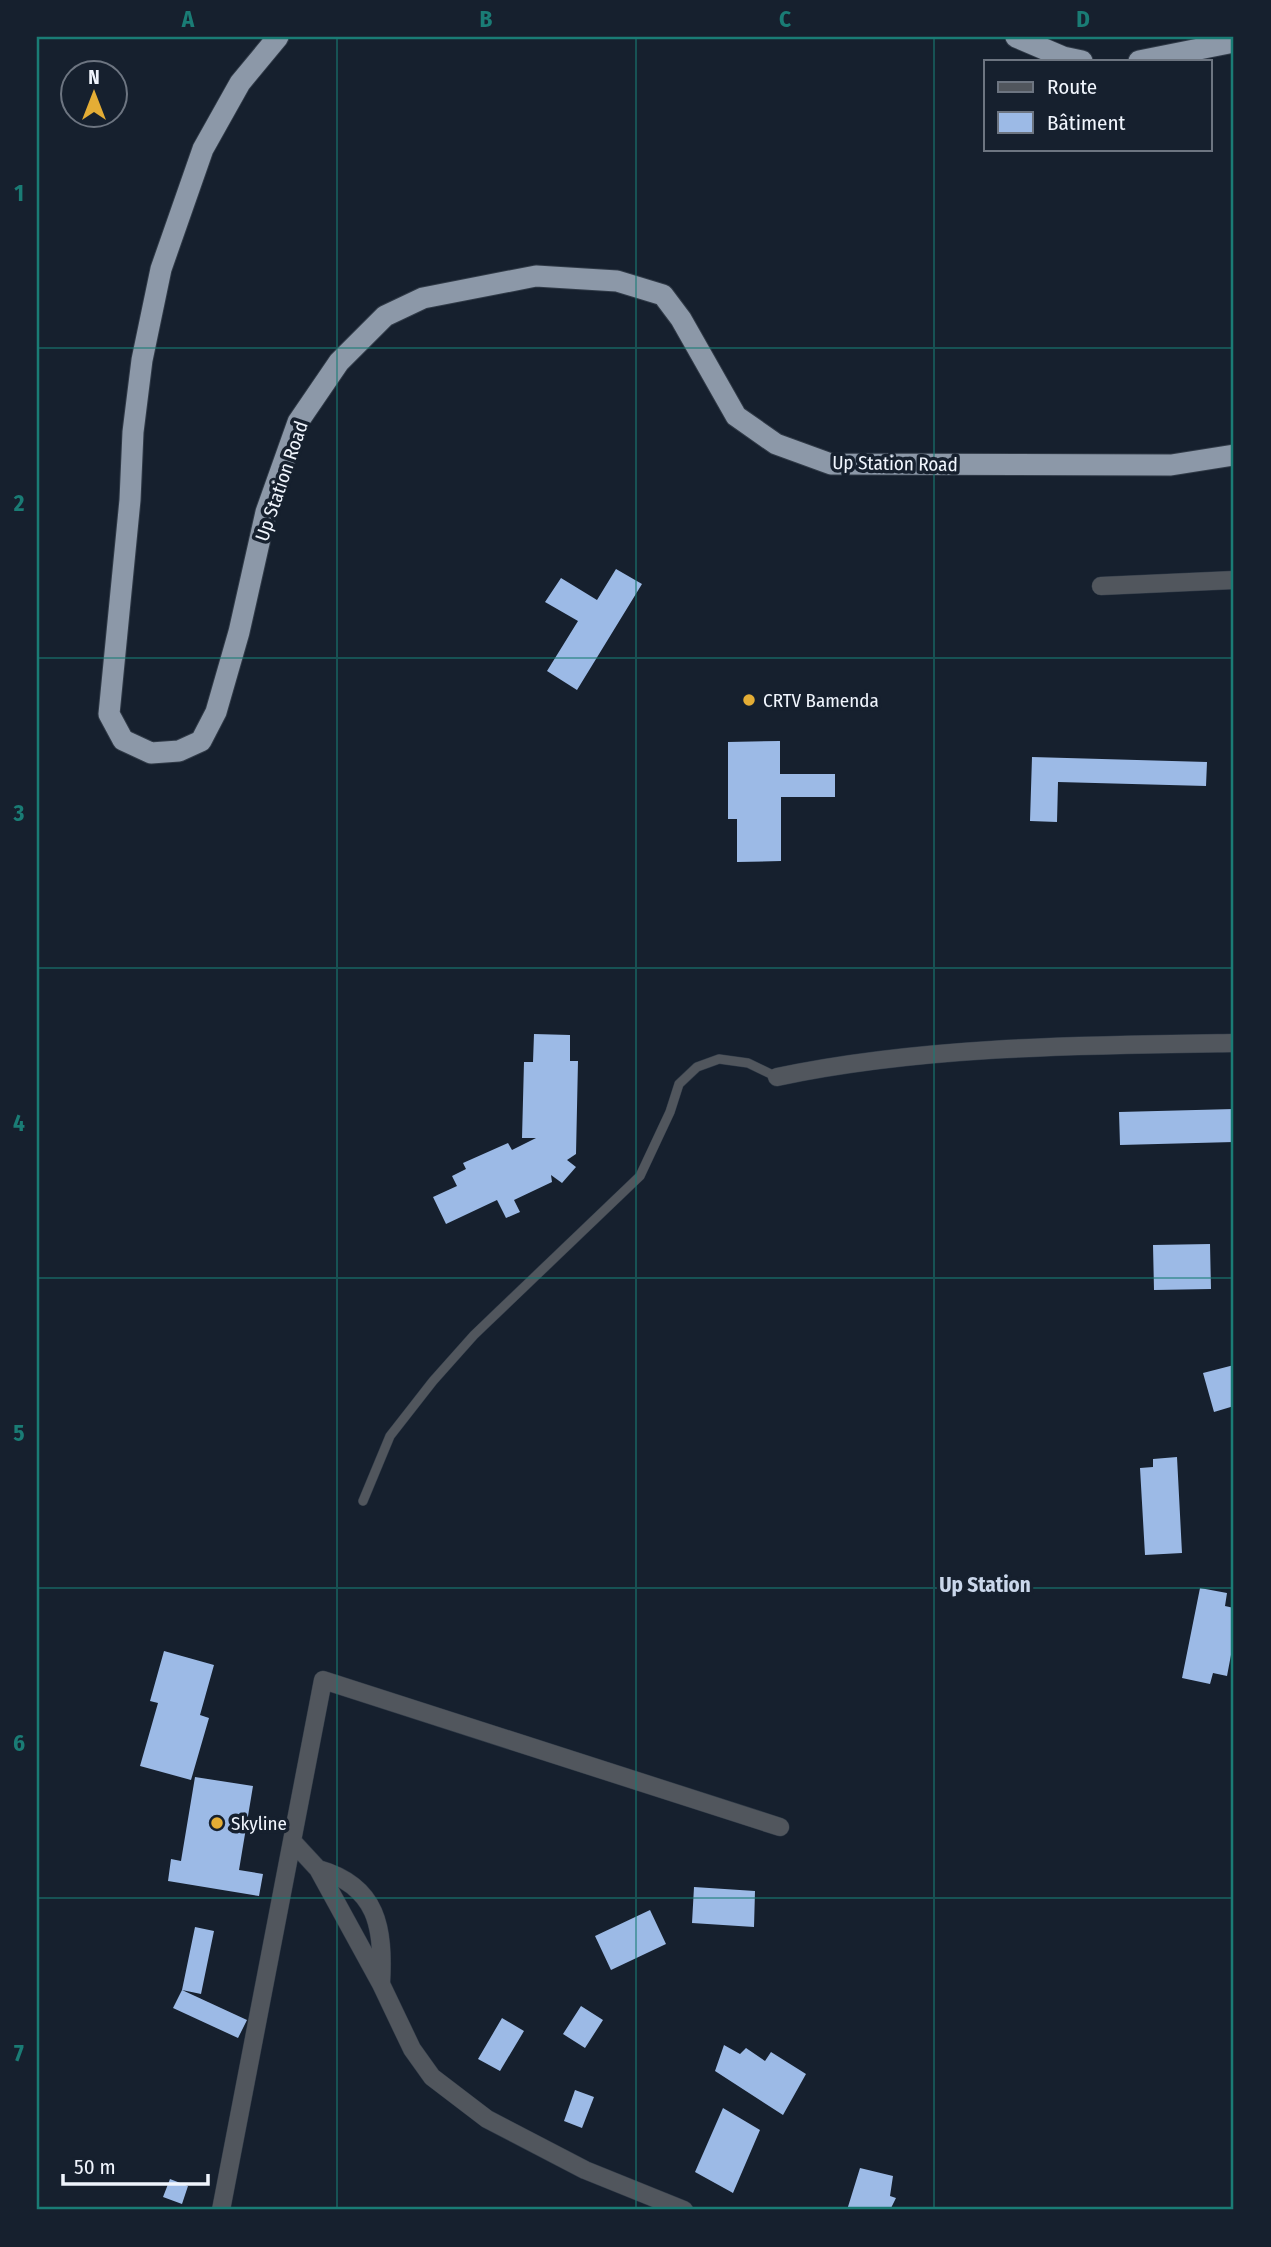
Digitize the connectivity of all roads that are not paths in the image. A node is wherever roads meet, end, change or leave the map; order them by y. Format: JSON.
{"nodes":[{"id":1,"x":278,"y":37,"type":"edge"},
{"id":2,"x":1016,"y":37,"type":"edge"},
{"id":3,"x":1234,"y":42,"type":"edge"},
{"id":4,"x":1077,"y":60,"type":"edge"},
{"id":5,"x":1144,"y":60,"type":"edge"},
{"id":6,"x":1234,"y":455,"type":"edge"},
{"id":7,"x":1234,"y":580,"type":"edge"},
{"id":8,"x":1101,"y":586,"type":"dead end"},
{"id":9,"x":1234,"y":1043,"type":"edge"},
{"id":10,"x":777,"y":1077,"type":"joint"},
{"id":11,"x":363,"y":1501,"type":"dead end"},
{"id":12,"x":780,"y":1827,"type":"dead end"},
{"id":13,"x":293,"y":1842,"type":"junction"},
{"id":14,"x":318,"y":1869,"type":"junction"},
{"id":15,"x":381,"y":1984,"type":"junction"},
{"id":16,"x":221,"y":2210,"type":"edge"},
{"id":17,"x":684,"y":2210,"type":"edge"}],
"edges":[{"from":1,"to":6,"type":"highway","name":"Up Station Road"},
{"from":2,"to":4,"type":"highway"},
{"from":3,"to":5,"type":"highway"},
{"from":7,"to":8,"type":"street"},
{"from":9,"to":10,"type":"street"},
{"from":10,"to":11,"type":"lane"},
{"from":12,"to":13,"type":"street"},
{"from":13,"to":14,"type":"street"},
{"from":13,"to":16,"type":"street"},
{"from":14,"to":15,"type":"street"},
{"from":14,"to":15,"type":"street"},
{"from":15,"to":17,"type":"street"}]}
